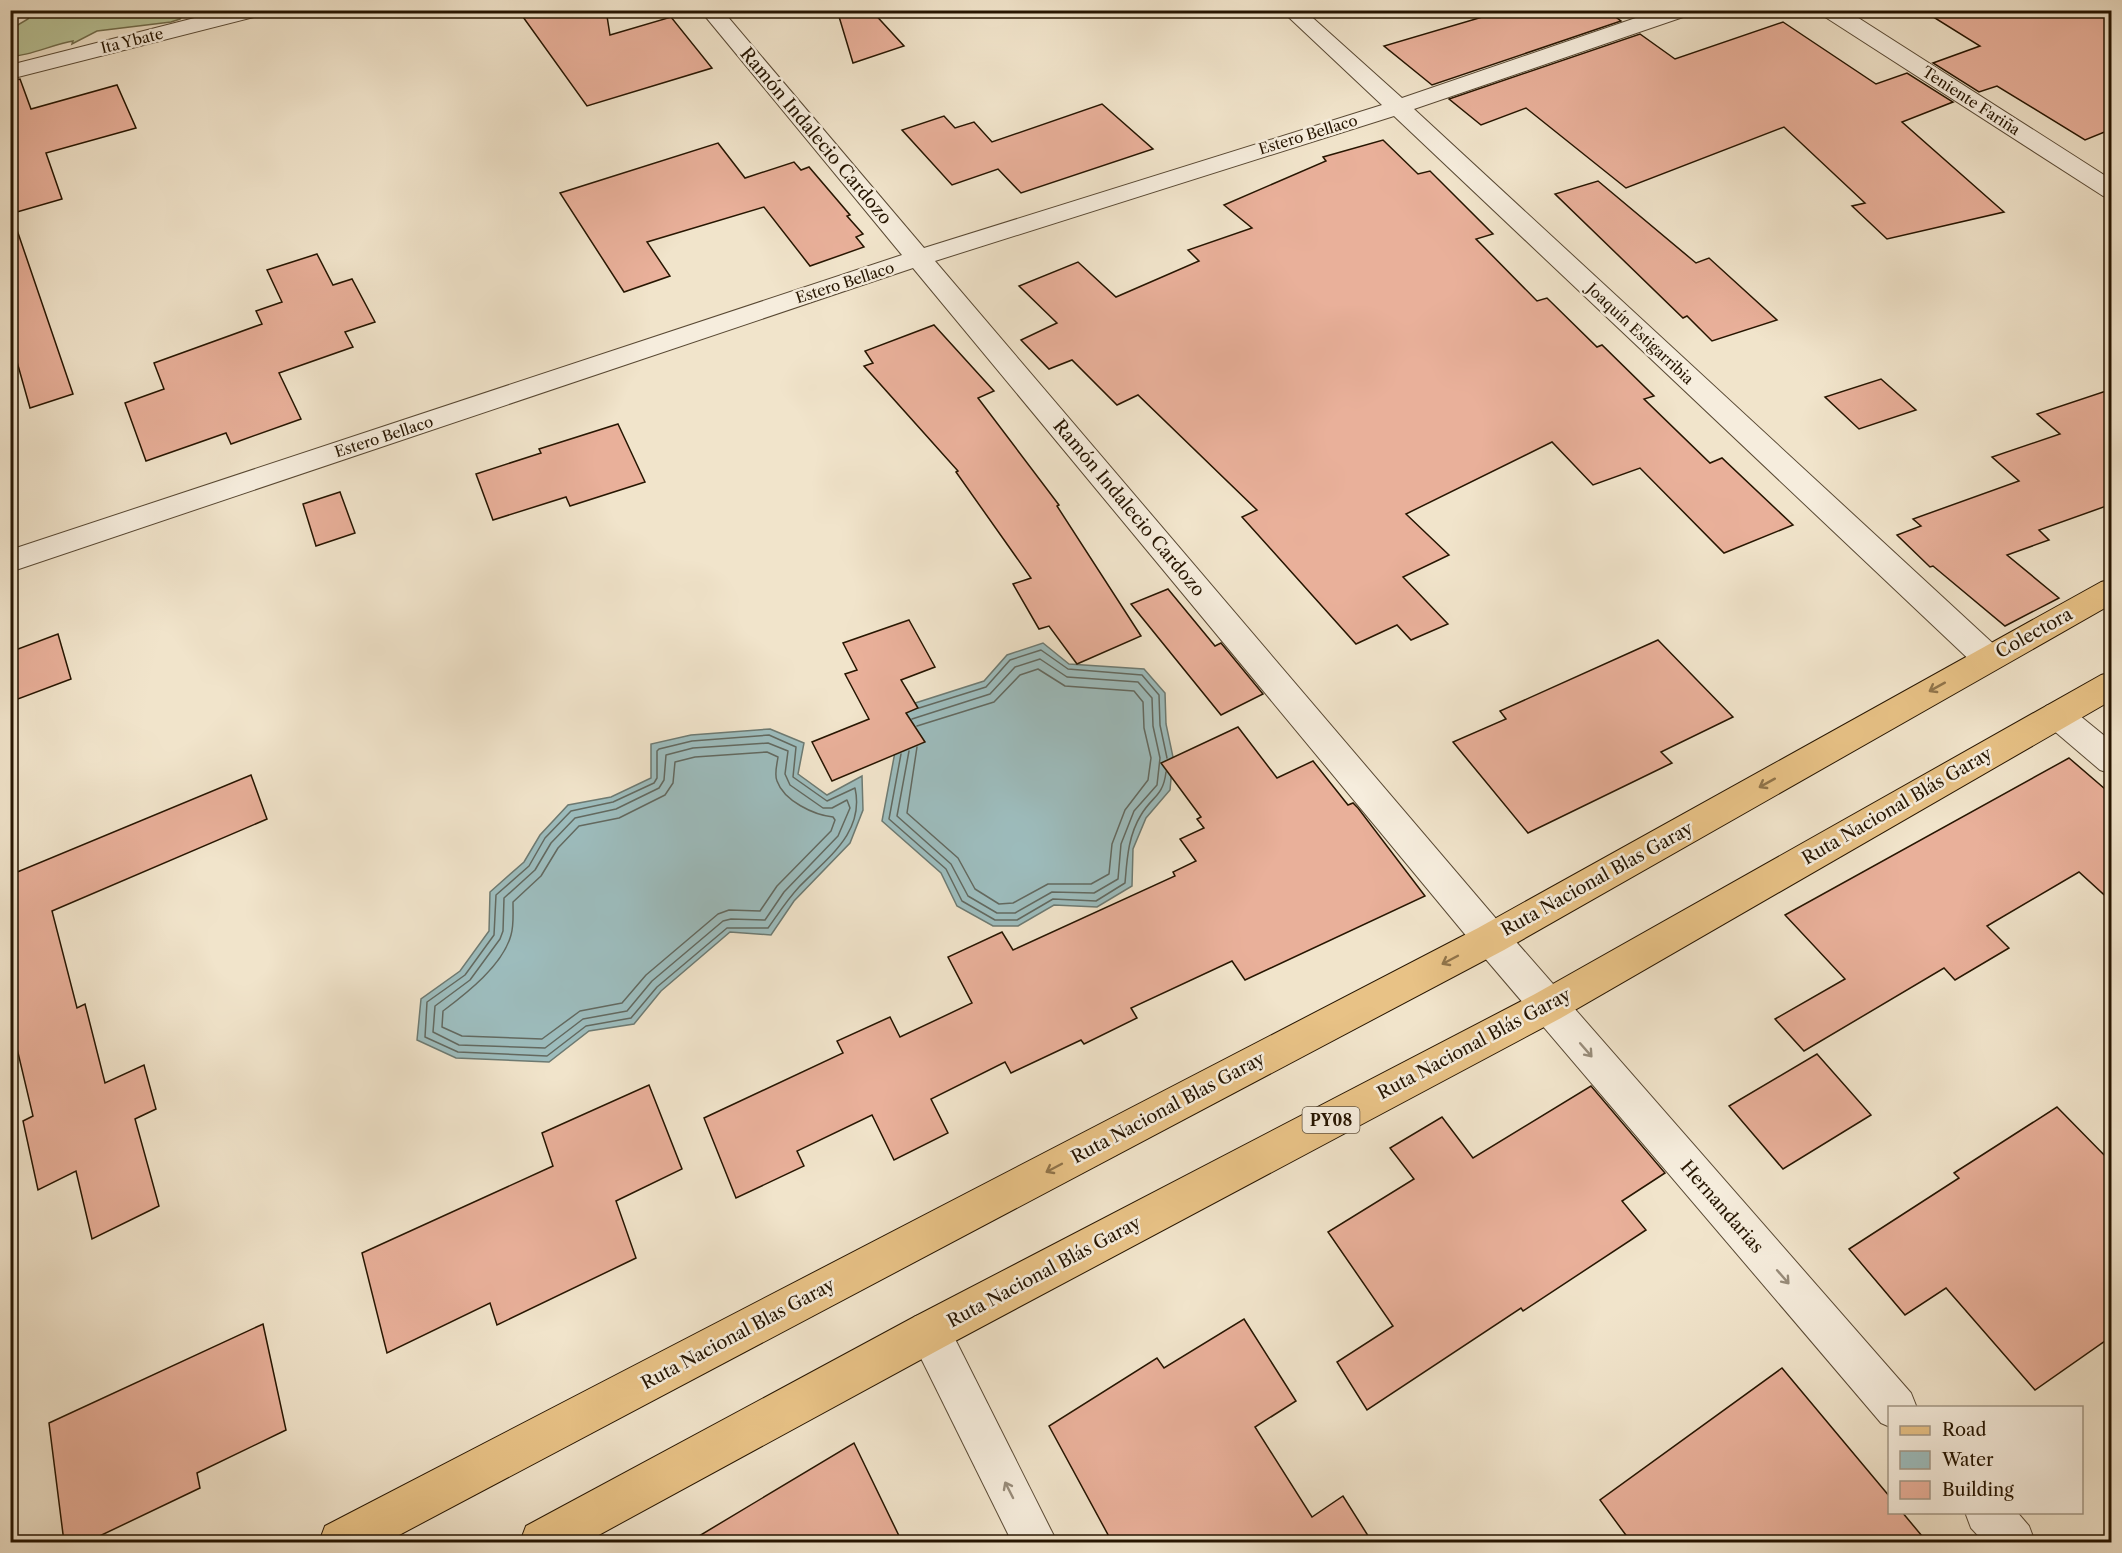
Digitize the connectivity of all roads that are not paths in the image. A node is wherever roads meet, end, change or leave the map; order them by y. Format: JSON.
{"nodes":[{"id":1,"x":254,"y":10,"type":"edge"},
{"id":2,"x":710,"y":10,"type":"edge"},
{"id":3,"x":1291,"y":10,"type":"edge"},
{"id":4,"x":1681,"y":10,"type":"edge"},
{"id":5,"x":1830,"y":10,"type":"edge"},
{"id":6,"x":10,"y":72,"type":"edge"},
{"id":7,"x":1398,"y":107,"type":"junction"},
{"id":8,"x":2112,"y":191,"type":"edge"},
{"id":9,"x":918,"y":258,"type":"junction"},
{"id":10,"x":10,"y":561,"type":"edge"},
{"id":11,"x":2112,"y":590,"type":"edge"},
{"id":12,"x":1988,"y":658,"type":"junction"},
{"id":13,"x":2112,"y":684,"type":"edge"},
{"id":14,"x":2057,"y":715,"type":"junction"},
{"id":15,"x":2112,"y":761,"type":"edge"},
{"id":16,"x":1491,"y":939,"type":"junction"},
{"id":17,"x":1548,"y":1006,"type":"junction"},
{"id":18,"x":930,"y":1332,"type":"junction"},
{"id":19,"x":1895,"y":1406,"type":"edge"},
{"id":20,"x":1989,"y":1514,"type":"edge"},
{"id":21,"x":341,"y":1542,"type":"edge"},
{"id":22,"x":542,"y":1542,"type":"edge"},
{"id":23,"x":1035,"y":1542,"type":"edge"},
{"id":24,"x":2013,"y":1542,"type":"edge"}],
"edges":[{"from":1,"to":6,"type":"street","name":"Ita Ybate"},
{"from":2,"to":9,"type":"street","name":"Ramón Indalecio Cardozo"},
{"from":3,"to":7,"type":"street","name":"Joaquín Estigarribia"},
{"from":4,"to":7,"type":"street","name":"Estero Bellaco"},
{"from":5,"to":8,"type":"street","name":"Teniente Fariña"},
{"from":7,"to":9,"type":"street","name":"Estero Bellaco"},
{"from":7,"to":12,"type":"street","name":"Joaquín Estigarribia"},
{"from":9,"to":10,"type":"street","name":"Estero Bellaco"},
{"from":9,"to":16,"type":"street","name":"Ramón Indalecio Cardozo"},
{"from":11,"to":12,"type":"main road","name":"Colectora"},
{"from":12,"to":16,"type":"main road","name":"Ruta Nacional Blas Garay","one_way":true},
{"from":13,"to":14,"type":"main road","name":"Ruta Nacional Blás Garay","number":"PY08"},
{"from":14,"to":15,"type":"street"},
{"from":14,"to":17,"type":"main road","name":"Ruta Nacional Blás Garay","number":"PY08"},
{"from":16,"to":17,"type":"street","name":"Ramón Indalecio Cardozo"},
{"from":16,"to":21,"type":"main road","name":"Ruta Nacional Blas Garay","one_way":true},
{"from":17,"to":18,"type":"main road","name":"Ruta Nacional Blás Garay","number":"PY08"},
{"from":17,"to":19,"type":"street","name":"Hernandarias","one_way":true},
{"from":18,"to":22,"type":"main road","name":"Ruta Nacional Blás Garay","number":"PY08"},
{"from":23,"to":18,"type":"street","one_way":true},
{"from":20,"to":24,"type":"street"}]}
